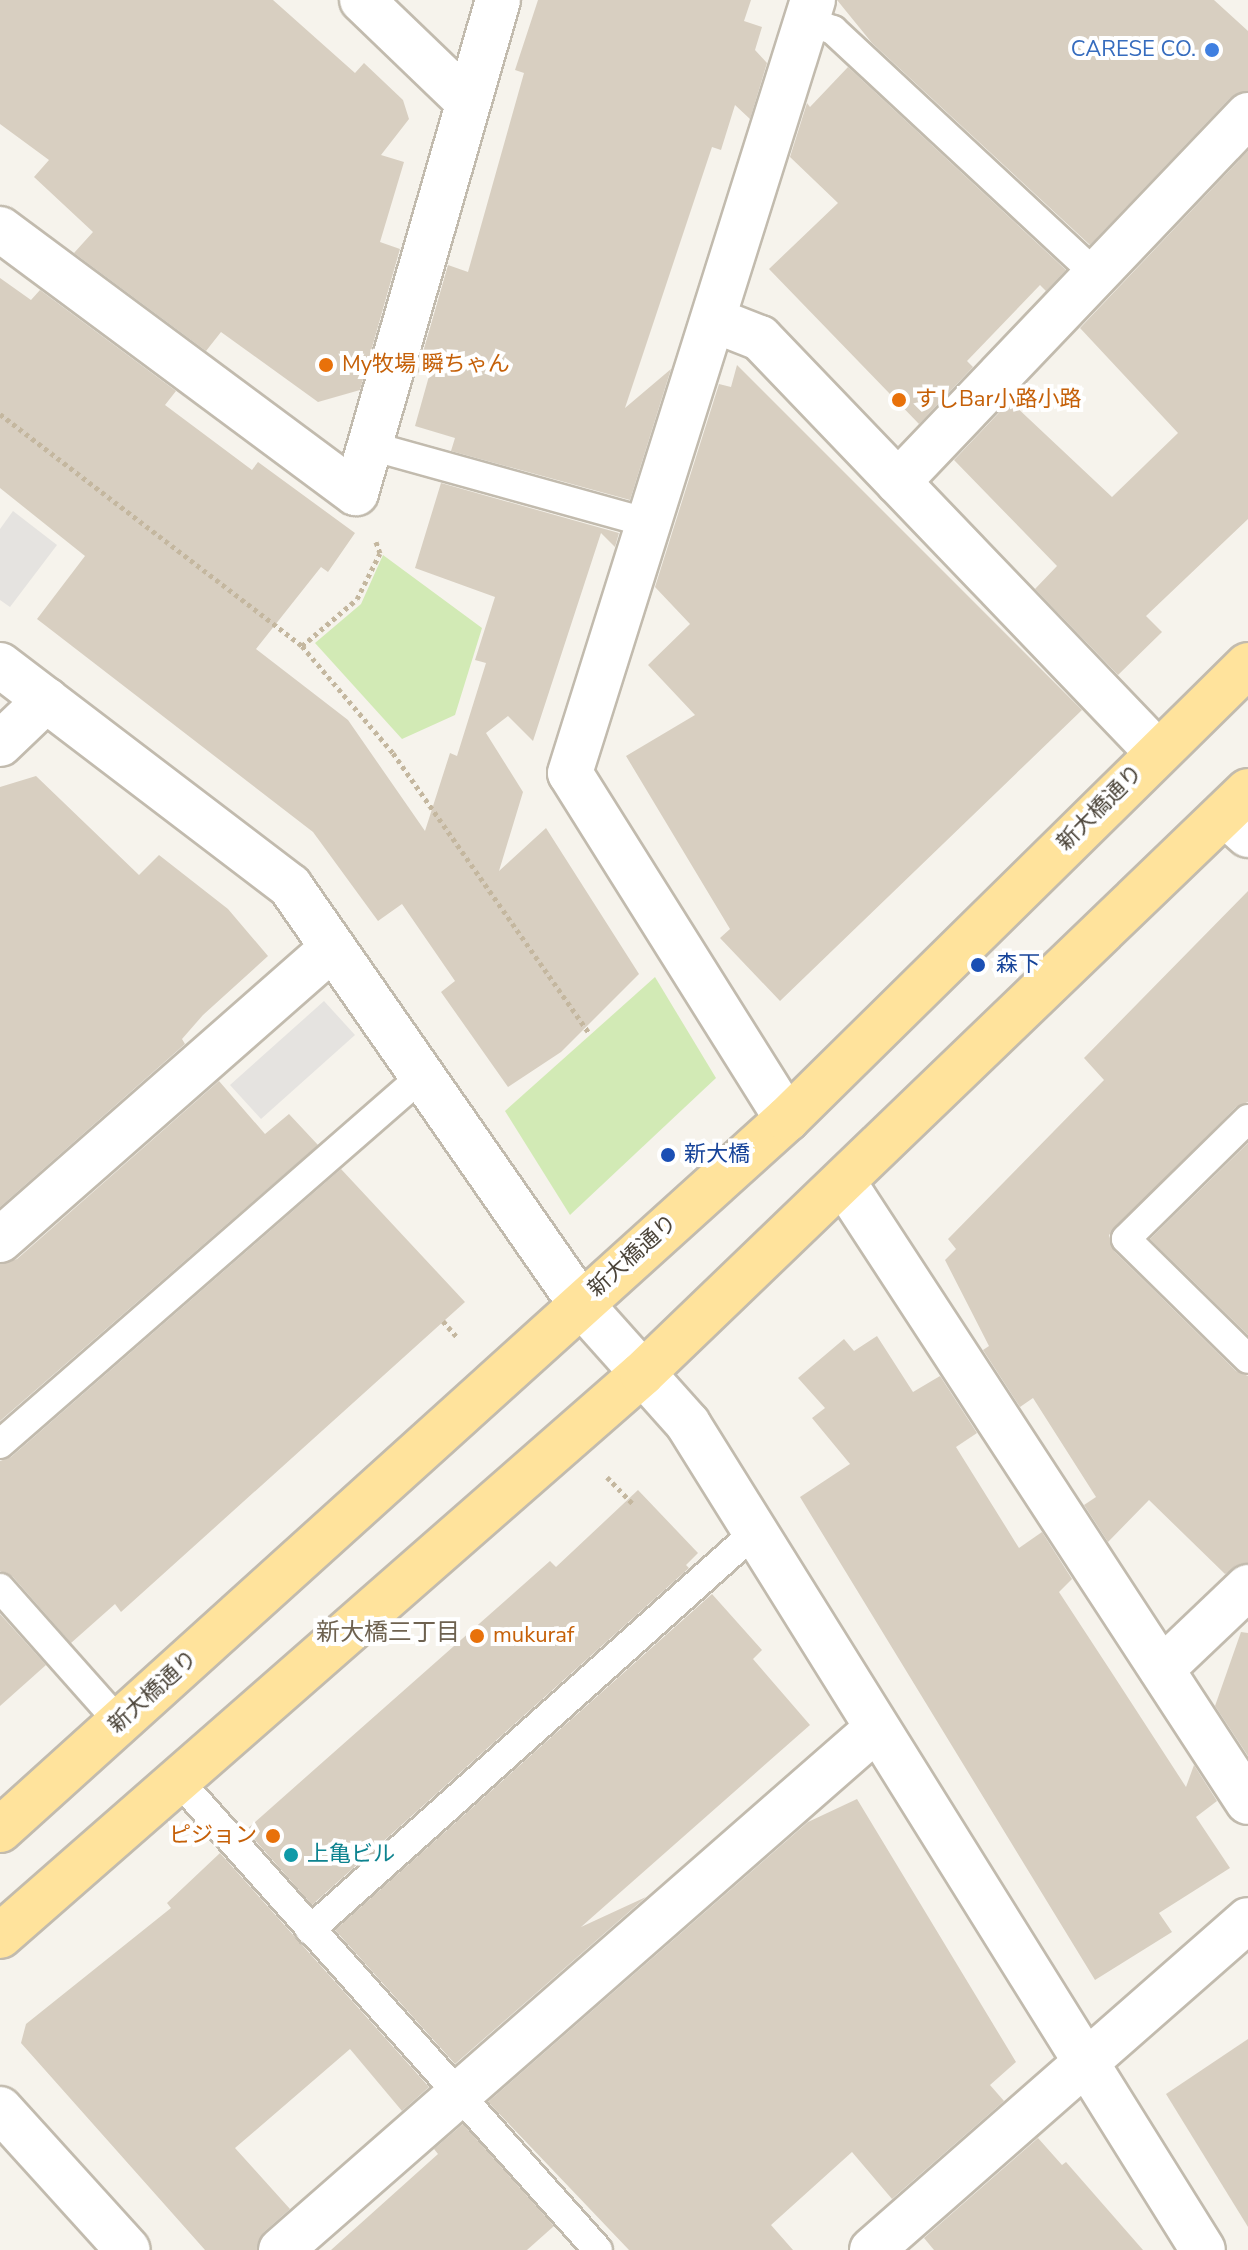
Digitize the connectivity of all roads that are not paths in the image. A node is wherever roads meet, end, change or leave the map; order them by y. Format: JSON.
{"nodes":[{"id":1,"x":362,"y":0,"type":"edge"},
{"id":2,"x":498,"y":0,"type":"edge"},
{"id":3,"x":810,"y":10,"type":"edge"},
{"id":4,"x":468,"y":102,"type":"junction"},
{"id":5,"x":1248,"y":115,"type":"edge"},
{"id":6,"x":0,"y":229,"type":"edge"},
{"id":7,"x":1098,"y":276,"type":"junction"},
{"id":8,"x":714,"y":320,"type":"junction"},
{"id":9,"x":371,"y":446,"type":"junction"},
{"id":10,"x":898,"y":482,"type":"junction"},
{"id":11,"x":652,"y":524,"type":"junction"},
{"id":12,"x":0,"y":665,"type":"edge"},
{"id":13,"x":1248,"y":665,"type":"edge"},
{"id":14,"x":46,"y":700,"type":"junction"},
{"id":15,"x":0,"y":744,"type":"edge"},
{"id":16,"x":1157,"y":752,"type":"junction"},
{"id":17,"x":1241,"y":813,"type":"edge"},
{"id":18,"x":332,"y":948,"type":"junction"},
{"id":19,"x":421,"y":1077,"type":"junction"},
{"id":20,"x":787,"y":1119,"type":"junction"},
{"id":21,"x":1248,"y":1119,"type":"edge"},
{"id":22,"x":844,"y":1183,"type":"junction"},
{"id":23,"x":0,"y":1240,"type":"edge"},
{"id":24,"x":580,"y":1303,"type":"junction"},
{"id":25,"x":1248,"y":1359,"type":"edge"},
{"id":26,"x":642,"y":1374,"type":"junction"},
{"id":27,"x":0,"y":1444,"type":"edge"},
{"id":28,"x":755,"y":1532,"type":"junction"},
{"id":29,"x":1248,"y":1587,"type":"edge"},
{"id":30,"x":0,"y":1588,"type":"edge"},
{"id":31,"x":1162,"y":1669,"type":"junction"},
{"id":32,"x":119,"y":1722,"type":"junction"},
{"id":33,"x":875,"y":1730,"type":"junction"},
{"id":34,"x":178,"y":1780,"type":"junction"},
{"id":35,"x":1248,"y":1802,"type":"edge"},
{"id":36,"x":0,"y":1830,"type":"edge"},
{"id":37,"x":1248,"y":1920,"type":"edge"},
{"id":38,"x":310,"y":1930,"type":"junction"},
{"id":39,"x":0,"y":1936,"type":"edge"},
{"id":40,"x":1085,"y":2063,"type":"junction"},
{"id":41,"x":458,"y":2095,"type":"junction"},
{"id":42,"x":0,"y":2109,"type":"edge"},
{"id":43,"x":128,"y":2250,"type":"edge"},
{"id":44,"x":281,"y":2250,"type":"edge"},
{"id":45,"x":598,"y":2250,"type":"edge"},
{"id":46,"x":872,"y":2250,"type":"edge"},
{"id":47,"x":1203,"y":2250,"type":"edge"}],
"edges":[{"from":1,"to":4,"type":"street"},
{"from":2,"to":4,"type":"street"},
{"from":3,"to":7,"type":"lane"},
{"from":3,"to":8,"type":"street"},
{"from":4,"to":9,"type":"street"},
{"from":5,"to":7,"type":"street"},
{"from":6,"to":9,"type":"street"},
{"from":7,"to":10,"type":"street"},
{"from":8,"to":10,"type":"street"},
{"from":8,"to":11,"type":"street"},
{"from":9,"to":11,"type":"lane"},
{"from":10,"to":16,"type":"street"},
{"from":11,"to":20,"type":"street"},
{"from":12,"to":14,"type":"street"},
{"from":13,"to":16,"type":"main road","name":"新大橋通り"},
{"from":14,"to":15,"type":"street"},
{"from":14,"to":18,"type":"street"},
{"from":16,"to":20,"type":"main road","name":"新大橋通り"},
{"from":17,"to":22,"type":"main road"},
{"from":18,"to":19,"type":"street"},
{"from":18,"to":23,"type":"street"},
{"from":19,"to":24,"type":"street"},
{"from":19,"to":27,"type":"lane"},
{"from":20,"to":24,"type":"main road","name":"新大橋通り"},
{"from":21,"to":25,"type":"lane"},
{"from":22,"to":26,"type":"main road"},
{"from":22,"to":31,"type":"street"},
{"from":24,"to":26,"type":"street"},
{"from":24,"to":32,"type":"main road","name":"新大橋通り"},
{"from":26,"to":28,"type":"street"},
{"from":26,"to":34,"type":"main road"},
{"from":28,"to":33,"type":"street"},
{"from":28,"to":38,"type":"lane"},
{"from":29,"to":31,"type":"street"},
{"from":30,"to":32,"type":"lane"},
{"from":31,"to":35,"type":"street"},
{"from":32,"to":36,"type":"main road","name":"新大橋通り"},
{"from":33,"to":40,"type":"street"},
{"from":33,"to":41,"type":"street"},
{"from":34,"to":38,"type":"lane"},
{"from":34,"to":39,"type":"main road"},
{"from":37,"to":40,"type":"street"},
{"from":38,"to":41,"type":"lane"},
{"from":40,"to":46,"type":"street"},
{"from":40,"to":47,"type":"street"},
{"from":41,"to":44,"type":"street"},
{"from":41,"to":45,"type":"lane"},
{"from":42,"to":43,"type":"street"}]}
